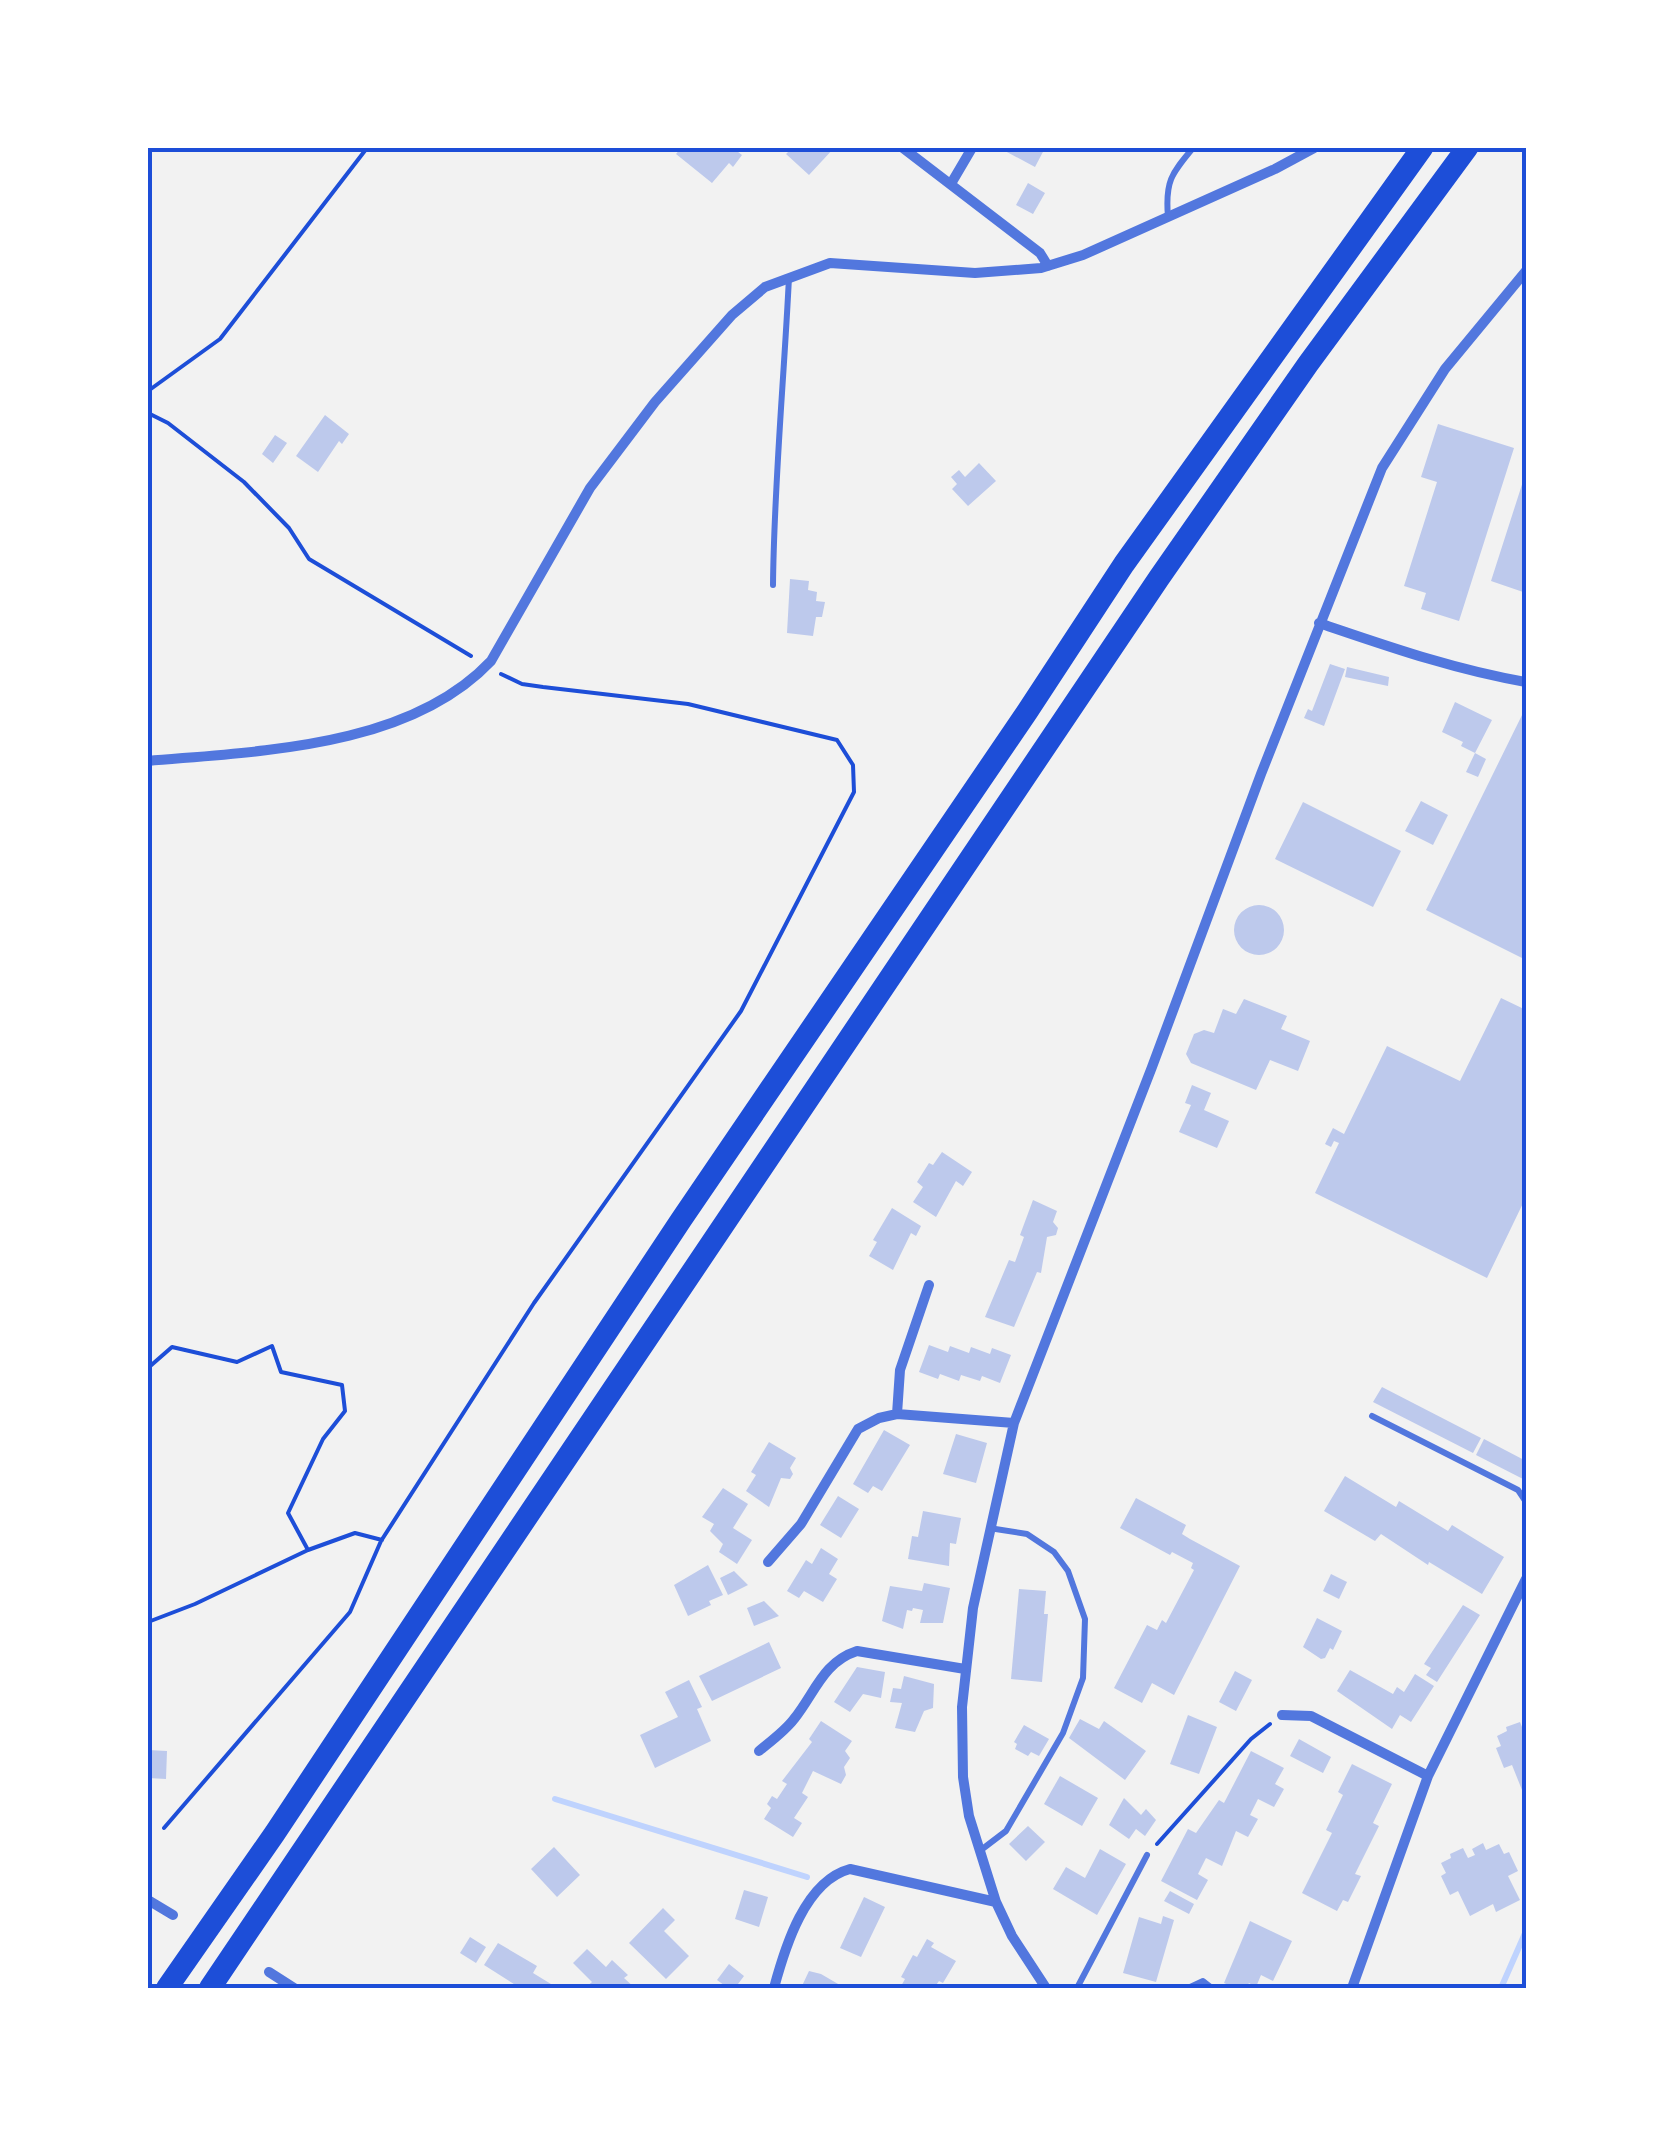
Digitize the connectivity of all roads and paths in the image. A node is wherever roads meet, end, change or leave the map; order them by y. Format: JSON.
{"nodes":[{"id":1,"x":367,"y":148,"type":"edge"},
{"id":2,"x":903,"y":148,"type":"edge"},
{"id":3,"x":972,"y":148,"type":"edge"},
{"id":4,"x":1193,"y":148,"type":"edge"},
{"id":5,"x":1314,"y":148,"type":"edge"},
{"id":6,"x":1422,"y":148,"type":"edge"},
{"id":7,"x":1467,"y":148,"type":"edge"},
{"id":8,"x":952,"y":182,"type":"junction"},
{"id":9,"x":1168,"y":217,"type":"junction"},
{"id":10,"x":1048,"y":266,"type":"junction"},
{"id":11,"x":1526,"y":271,"type":"edge"},
{"id":12,"x":789,"y":276,"type":"junction"},
{"id":13,"x":148,"y":390,"type":"edge"},
{"id":14,"x":148,"y":413,"type":"edge"},
{"id":15,"x":772,"y":586,"type":"dead end"},
{"id":16,"x":1319,"y":623,"type":"junction"},
{"id":17,"x":486,"y":666,"type":"junction"},
{"id":18,"x":1526,"y":682,"type":"edge"},
{"id":19,"x":148,"y":762,"type":"edge"},
{"id":20,"x":929,"y":1285,"type":"dead end"},
{"id":21,"x":148,"y":1368,"type":"edge"},
{"id":22,"x":897,"y":1414,"type":"junction"},
{"id":23,"x":1372,"y":1416,"type":"dead end"},
{"id":24,"x":1014,"y":1423,"type":"junction"},
{"id":25,"x":1526,"y":1502,"type":"edge"},
{"id":26,"x":989,"y":1528,"type":"junction"},
{"id":27,"x":382,"y":1540,"type":"dead end"},
{"id":28,"x":308,"y":1550,"type":"junction"},
{"id":29,"x":768,"y":1562,"type":"dead end"},
{"id":30,"x":1526,"y":1579,"type":"edge"},
{"id":31,"x":148,"y":1622,"type":"edge"},
{"id":32,"x":965,"y":1669,"type":"junction"},
{"id":33,"x":1282,"y":1715,"type":"joint"},
{"id":34,"x":759,"y":1751,"type":"dead end"},
{"id":35,"x":1428,"y":1776,"type":"junction"},
{"id":36,"x":164,"y":1828,"type":"dead end"},
{"id":37,"x":980,"y":1850,"type":"junction"},
{"id":38,"x":1147,"y":1855,"type":"joint"},
{"id":39,"x":148,"y":1900,"type":"edge"},
{"id":40,"x":996,"y":1902,"type":"junction"},
{"id":41,"x":173,"y":1914,"type":"dead end"},
{"id":42,"x":268,"y":1972,"type":"dead end"},
{"id":43,"x":167,"y":1988,"type":"edge"},
{"id":44,"x":210,"y":1988,"type":"edge"},
{"id":45,"x":294,"y":1988,"type":"edge"},
{"id":46,"x":774,"y":1988,"type":"edge"},
{"id":47,"x":1046,"y":1988,"type":"edge"},
{"id":48,"x":1077,"y":1988,"type":"edge"},
{"id":49,"x":1188,"y":1988,"type":"edge"},
{"id":50,"x":1212,"y":1988,"type":"edge"},
{"id":51,"x":1352,"y":1988,"type":"edge"}],
"edges":[{"from":1,"to":13,"type":"path"},
{"from":2,"to":8,"type":"street"},
{"from":3,"to":8,"type":"street"},
{"from":4,"to":9,"type":"lane"},
{"from":5,"to":9,"type":"street"},
{"from":6,"to":43,"type":"highway"},
{"from":7,"to":44,"type":"highway"},
{"from":8,"to":10,"type":"street"},
{"from":9,"to":10,"type":"street"},
{"from":10,"to":12,"type":"street"},
{"from":11,"to":16,"type":"street"},
{"from":12,"to":15,"type":"lane"},
{"from":12,"to":17,"type":"street"},
{"from":14,"to":17,"type":"path"},
{"from":16,"to":18,"type":"street"},
{"from":16,"to":24,"type":"street"},
{"from":17,"to":19,"type":"street"},
{"from":17,"to":36,"type":"path"},
{"from":20,"to":22,"type":"street"},
{"from":21,"to":28,"type":"path"},
{"from":22,"to":24,"type":"street"},
{"from":22,"to":29,"type":"street"},
{"from":23,"to":25,"type":"lane"},
{"from":24,"to":26,"type":"street"},
{"from":26,"to":32,"type":"street"},
{"from":26,"to":37,"type":"lane"},
{"from":27,"to":28,"type":"path"},
{"from":28,"to":31,"type":"path"},
{"from":30,"to":35,"type":"street"},
{"from":32,"to":34,"type":"street"},
{"from":32,"to":37,"type":"street"},
{"from":33,"to":35,"type":"street"},
{"from":33,"to":38,"type":"path"},
{"from":35,"to":51,"type":"street"},
{"from":37,"to":40,"type":"street"},
{"from":38,"to":48,"type":"lane"},
{"from":39,"to":41,"type":"street"},
{"from":40,"to":46,"type":"street"},
{"from":40,"to":47,"type":"street"},
{"from":42,"to":45,"type":"street"},
{"from":49,"to":50,"type":"lane"}]}
